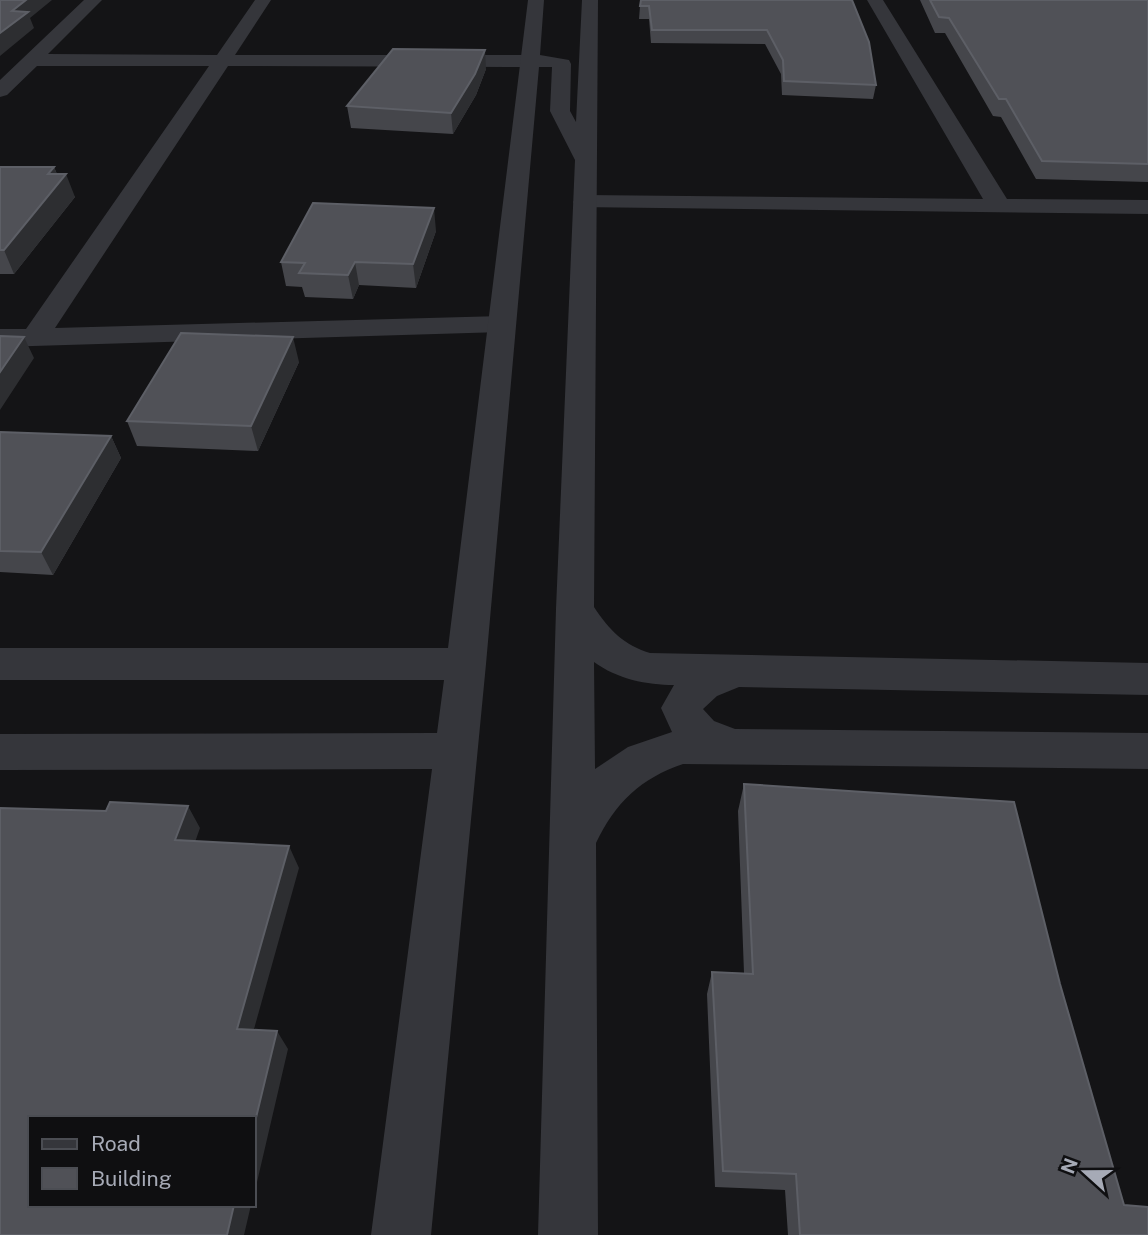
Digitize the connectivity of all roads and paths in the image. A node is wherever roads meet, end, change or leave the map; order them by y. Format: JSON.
{"nodes":[{"id":1,"x":94,"y":0,"type":"edge"},
{"id":2,"x":263,"y":0,"type":"edge"},
{"id":3,"x":536,"y":0,"type":"edge"},
{"id":4,"x":590,"y":0,"type":"edge"},
{"id":5,"x":874,"y":0,"type":"edge"},
{"id":6,"x":33,"y":60,"type":"junction"},
{"id":7,"x":223,"y":60,"type":"junction"},
{"id":8,"x":528,"y":61,"type":"junction"},
{"id":9,"x":0,"y":91,"type":"edge"},
{"id":10,"x":586,"y":161,"type":"junction"},
{"id":11,"x":585,"y":202,"type":"junction"},
{"id":12,"x":999,"y":206,"type":"junction"},
{"id":13,"x":1148,"y":207,"type":"edge"},
{"id":14,"x":502,"y":324,"type":"junction"},
{"id":15,"x":0,"y":338,"type":"edge"},
{"id":16,"x":34,"y":338,"type":"junction"},
{"id":17,"x":575,"y":609,"type":"junction"},
{"id":18,"x":0,"y":664,"type":"edge"},
{"id":19,"x":466,"y":664,"type":"junction"},
{"id":20,"x":733,"y":672,"type":"junction"},
{"id":21,"x":1148,"y":679,"type":"edge"},
{"id":22,"x":739,"y":746,"type":"junction"},
{"id":23,"x":456,"y":751,"type":"junction"},
{"id":24,"x":1148,"y":751,"type":"edge"},
{"id":25,"x":0,"y":752,"type":"edge"},
{"id":26,"x":573,"y":841,"type":"junction"},
{"id":27,"x":401,"y":1235,"type":"edge"},
{"id":28,"x":568,"y":1235,"type":"edge"}],
"edges":[{"from":1,"to":6,"type":"street"},
{"from":2,"to":7,"type":"street"},
{"from":3,"to":8,"type":"street"},
{"from":4,"to":10,"type":"street"},
{"from":5,"to":12,"type":"street"},
{"from":6,"to":7,"type":"street"},
{"from":6,"to":9,"type":"street"},
{"from":7,"to":8,"type":"street"},
{"from":7,"to":16,"type":"street"},
{"from":8,"to":10,"type":"street"},
{"from":8,"to":14,"type":"street"},
{"from":10,"to":11,"type":"street"},
{"from":11,"to":12,"type":"street"},
{"from":11,"to":17,"type":"street"},
{"from":12,"to":13,"type":"street"},
{"from":14,"to":16,"type":"street"},
{"from":14,"to":19,"type":"street"},
{"from":15,"to":16,"type":"street"},
{"from":17,"to":20,"type":"street"},
{"from":17,"to":26,"type":"street"},
{"from":18,"to":19,"type":"street"},
{"from":19,"to":23,"type":"street"},
{"from":20,"to":21,"type":"street"},
{"from":20,"to":22,"type":"street"},
{"from":22,"to":24,"type":"street"},
{"from":22,"to":26,"type":"street"},
{"from":23,"to":25,"type":"street"},
{"from":23,"to":27,"type":"street"},
{"from":26,"to":28,"type":"street"}]}
